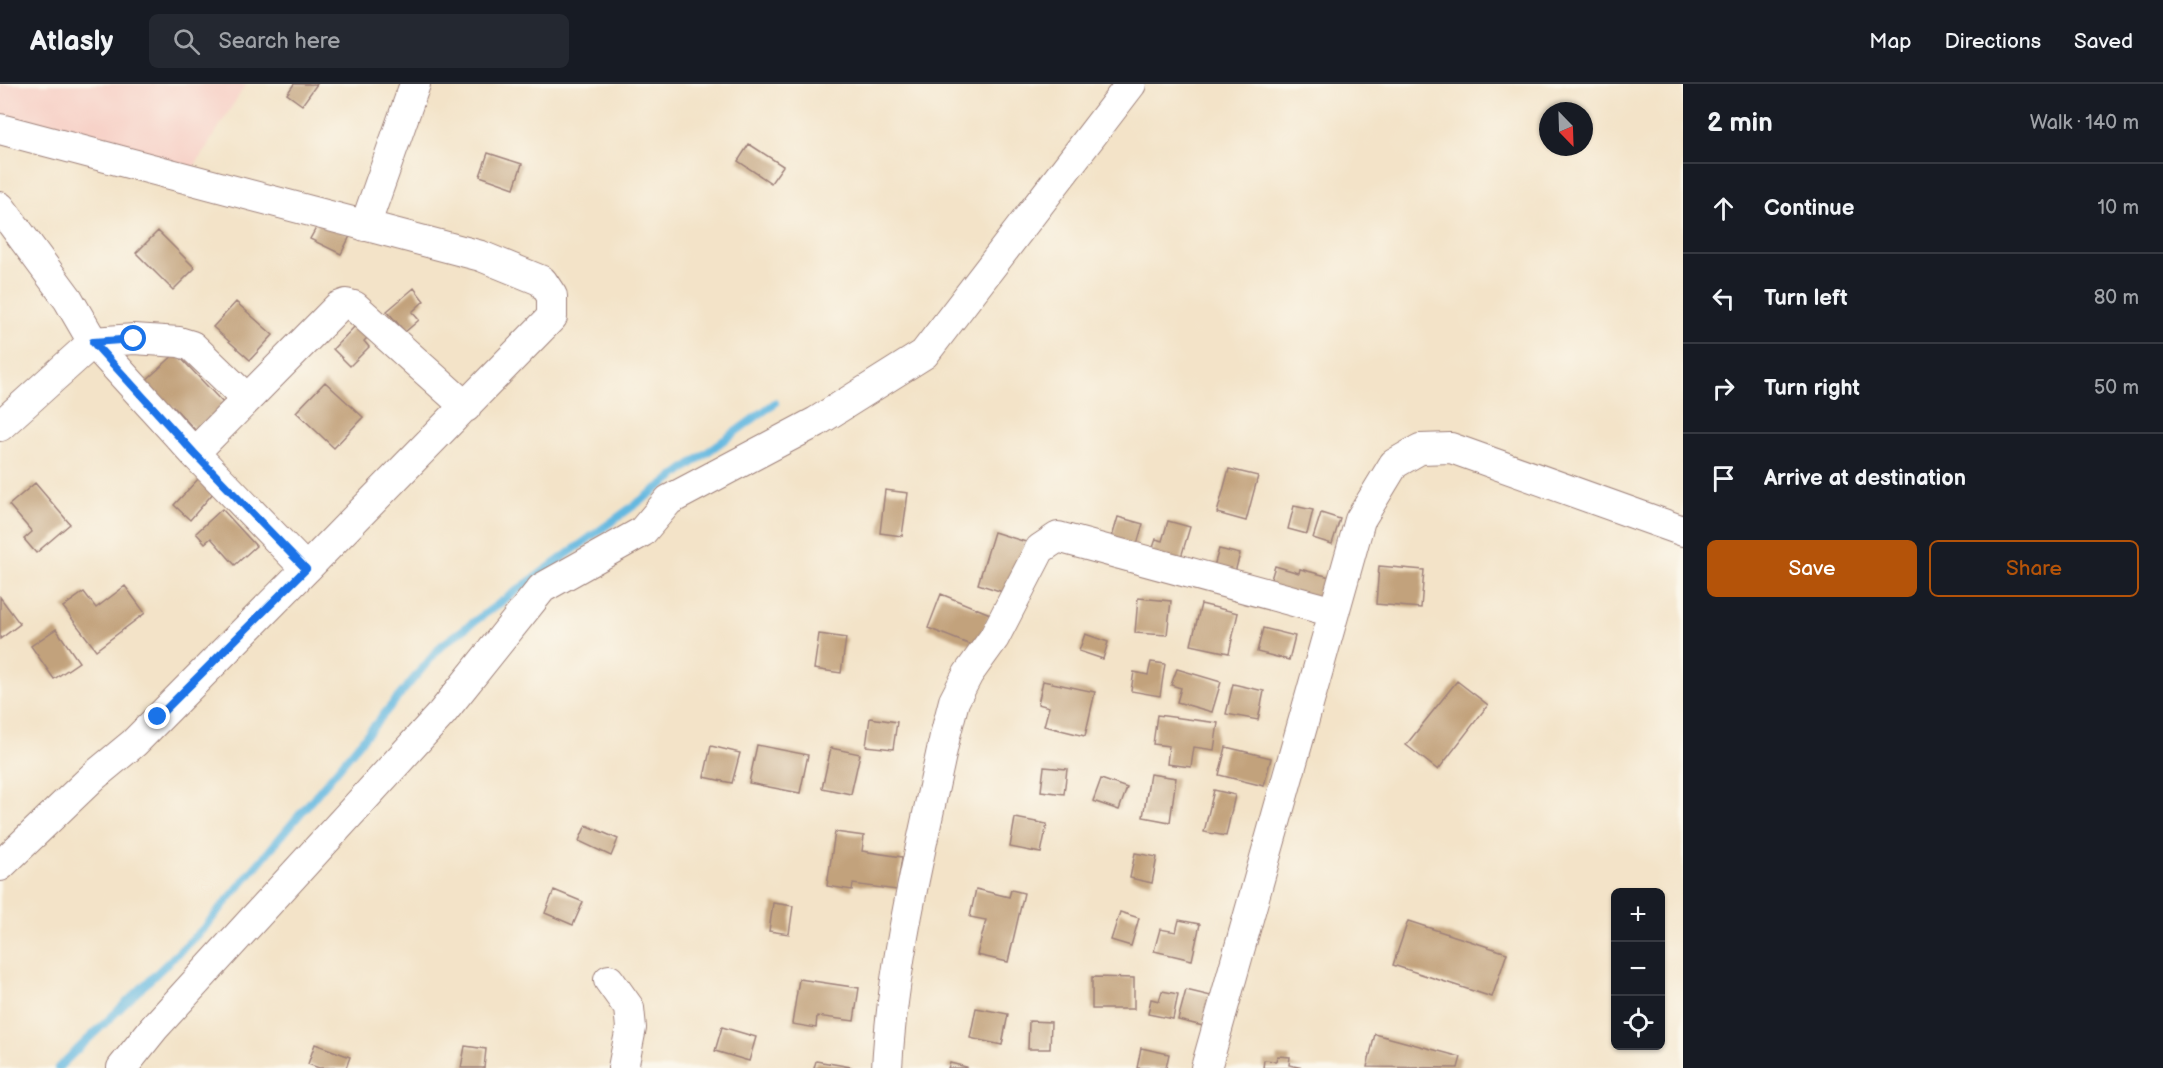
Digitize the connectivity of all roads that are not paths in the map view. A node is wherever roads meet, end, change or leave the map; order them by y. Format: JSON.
{"nodes":[{"id":1,"x":415,"y":84,"type":"edge"},
{"id":2,"x":1131,"y":84,"type":"edge"},
{"id":3,"x":0,"y":129,"type":"edge"},
{"id":4,"x":0,"y":207,"type":"edge"},
{"id":5,"x":365,"y":226,"type":"junction"},
{"id":6,"x":93,"y":342,"type":"junction"},
{"id":7,"x":247,"y":399,"type":"junction"},
{"id":8,"x":466,"y":406,"type":"junction"},
{"id":9,"x":0,"y":426,"type":"edge"},
{"id":10,"x":194,"y":453,"type":"junction"},
{"id":11,"x":1683,"y":531,"type":"edge"},
{"id":12,"x":306,"y":569,"type":"junction"},
{"id":13,"x":1334,"y":612,"type":"junction"},
{"id":14,"x":0,"y":866,"type":"edge"},
{"id":15,"x":609,"y":980,"type":"dead end"},
{"id":16,"x":122,"y":1068,"type":"edge"},
{"id":17,"x":623,"y":1068,"type":"edge"},
{"id":18,"x":887,"y":1068,"type":"edge"},
{"id":19,"x":1206,"y":1068,"type":"edge"}],
"edges":[{"from":1,"to":5,"type":"street"},
{"from":2,"to":16,"type":"street"},
{"from":3,"to":5,"type":"street"},
{"from":4,"to":6,"type":"street"},
{"from":5,"to":8,"type":"street"},
{"from":6,"to":7,"type":"street"},
{"from":6,"to":9,"type":"street"},
{"from":6,"to":10,"type":"street"},
{"from":7,"to":8,"type":"street"},
{"from":7,"to":10,"type":"street"},
{"from":8,"to":12,"type":"street"},
{"from":10,"to":12,"type":"street"},
{"from":11,"to":13,"type":"street"},
{"from":12,"to":14,"type":"street"},
{"from":13,"to":18,"type":"street"},
{"from":13,"to":19,"type":"street"},
{"from":15,"to":17,"type":"street"}]}
